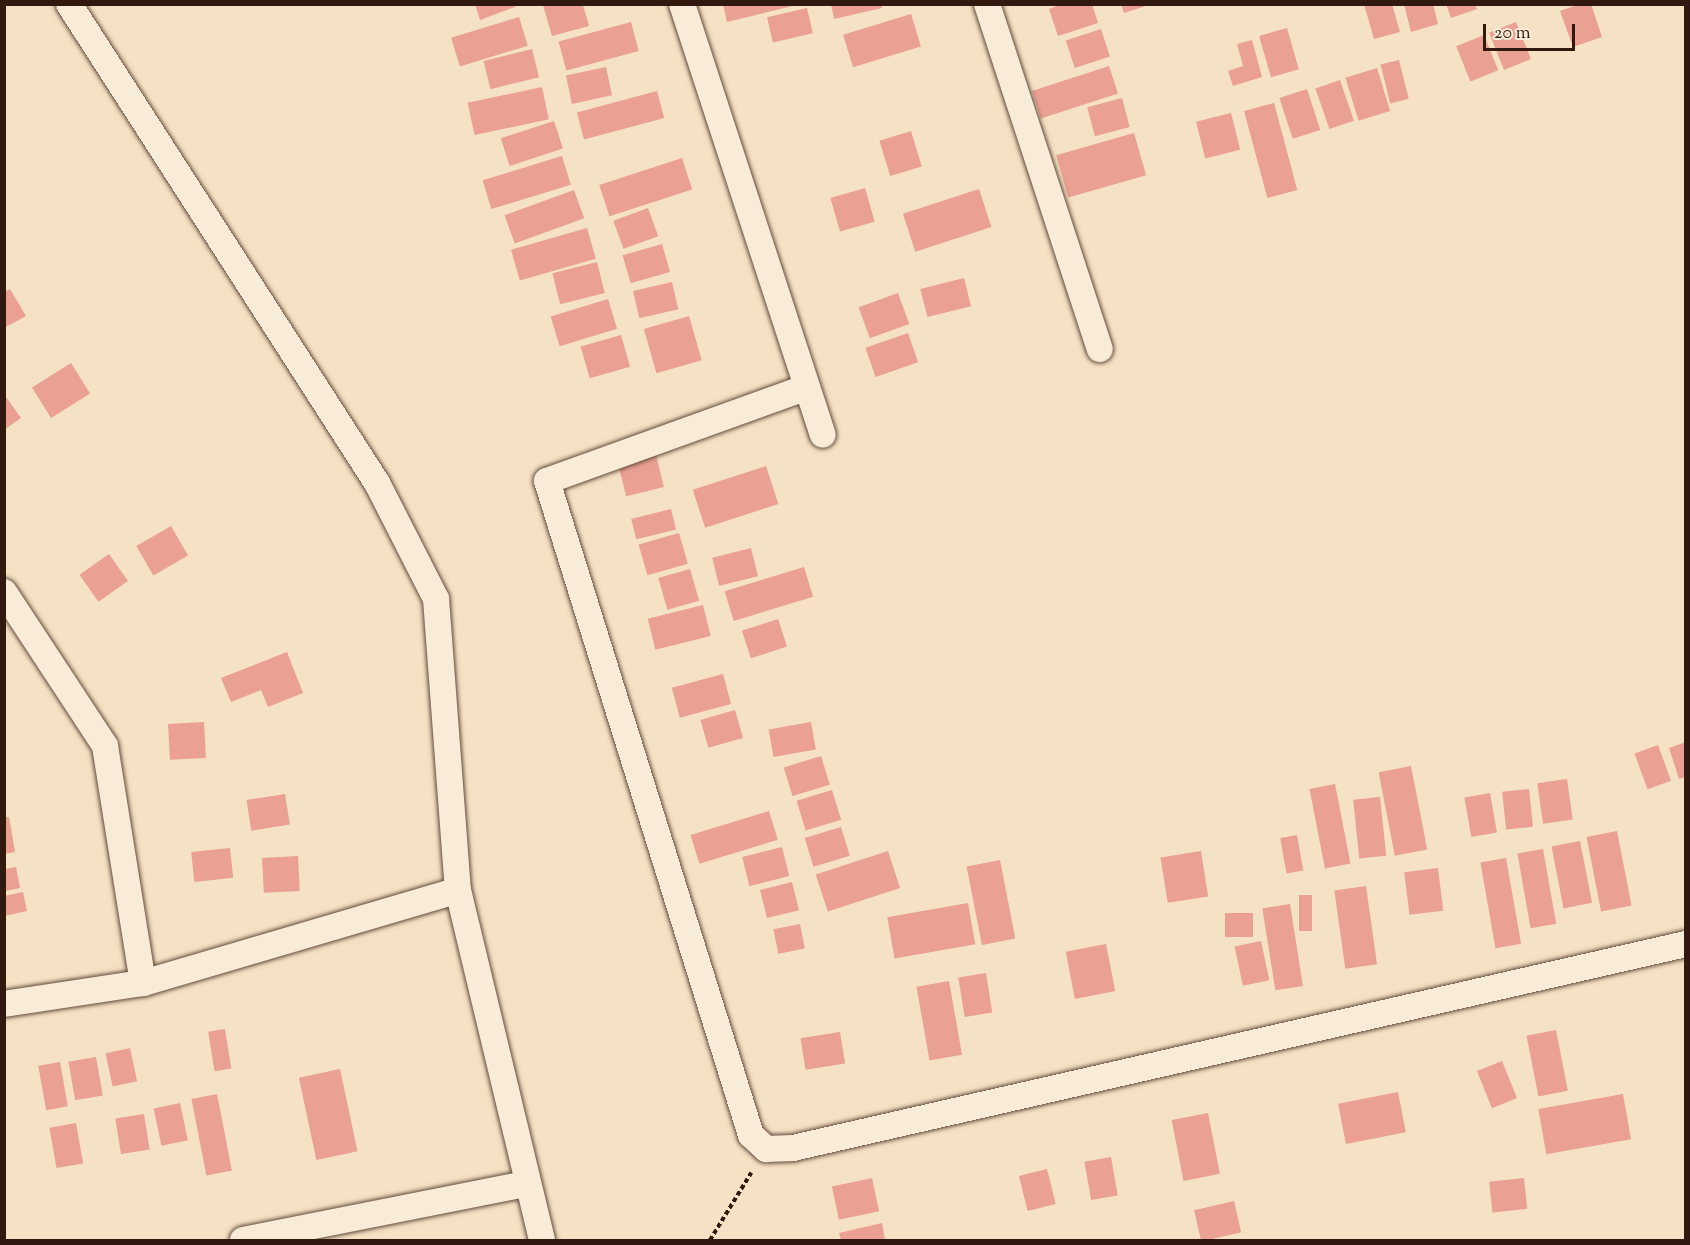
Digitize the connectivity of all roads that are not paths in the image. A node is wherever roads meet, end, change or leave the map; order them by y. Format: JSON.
{"nodes":[{"id":1,"x":69,"y":4,"type":"edge"},
{"id":2,"x":682,"y":4,"type":"edge"},
{"id":3,"x":987,"y":4,"type":"edge"},
{"id":4,"x":1100,"y":349,"type":"dead end"},
{"id":5,"x":804,"y":388,"type":"junction"},
{"id":6,"x":824,"y":435,"type":"dead end"},
{"id":7,"x":4,"y":592,"type":"edge"},
{"id":8,"x":458,"y":890,"type":"junction"},
{"id":9,"x":1686,"y":944,"type":"edge"},
{"id":10,"x":143,"y":983,"type":"junction"},
{"id":11,"x":4,"y":1004,"type":"edge"},
{"id":12,"x":527,"y":1184,"type":"junction"},
{"id":13,"x":243,"y":1240,"type":"edge"},
{"id":14,"x":542,"y":1240,"type":"edge"}],
"edges":[{"from":1,"to":8,"type":"street"},
{"from":2,"to":5,"type":"street"},
{"from":3,"to":4,"type":"street"},
{"from":5,"to":6,"type":"street"},
{"from":5,"to":9,"type":"street"},
{"from":7,"to":10,"type":"street"},
{"from":8,"to":10,"type":"street"},
{"from":8,"to":12,"type":"street"},
{"from":10,"to":11,"type":"street"},
{"from":12,"to":13,"type":"street"},
{"from":12,"to":14,"type":"street"}]}
